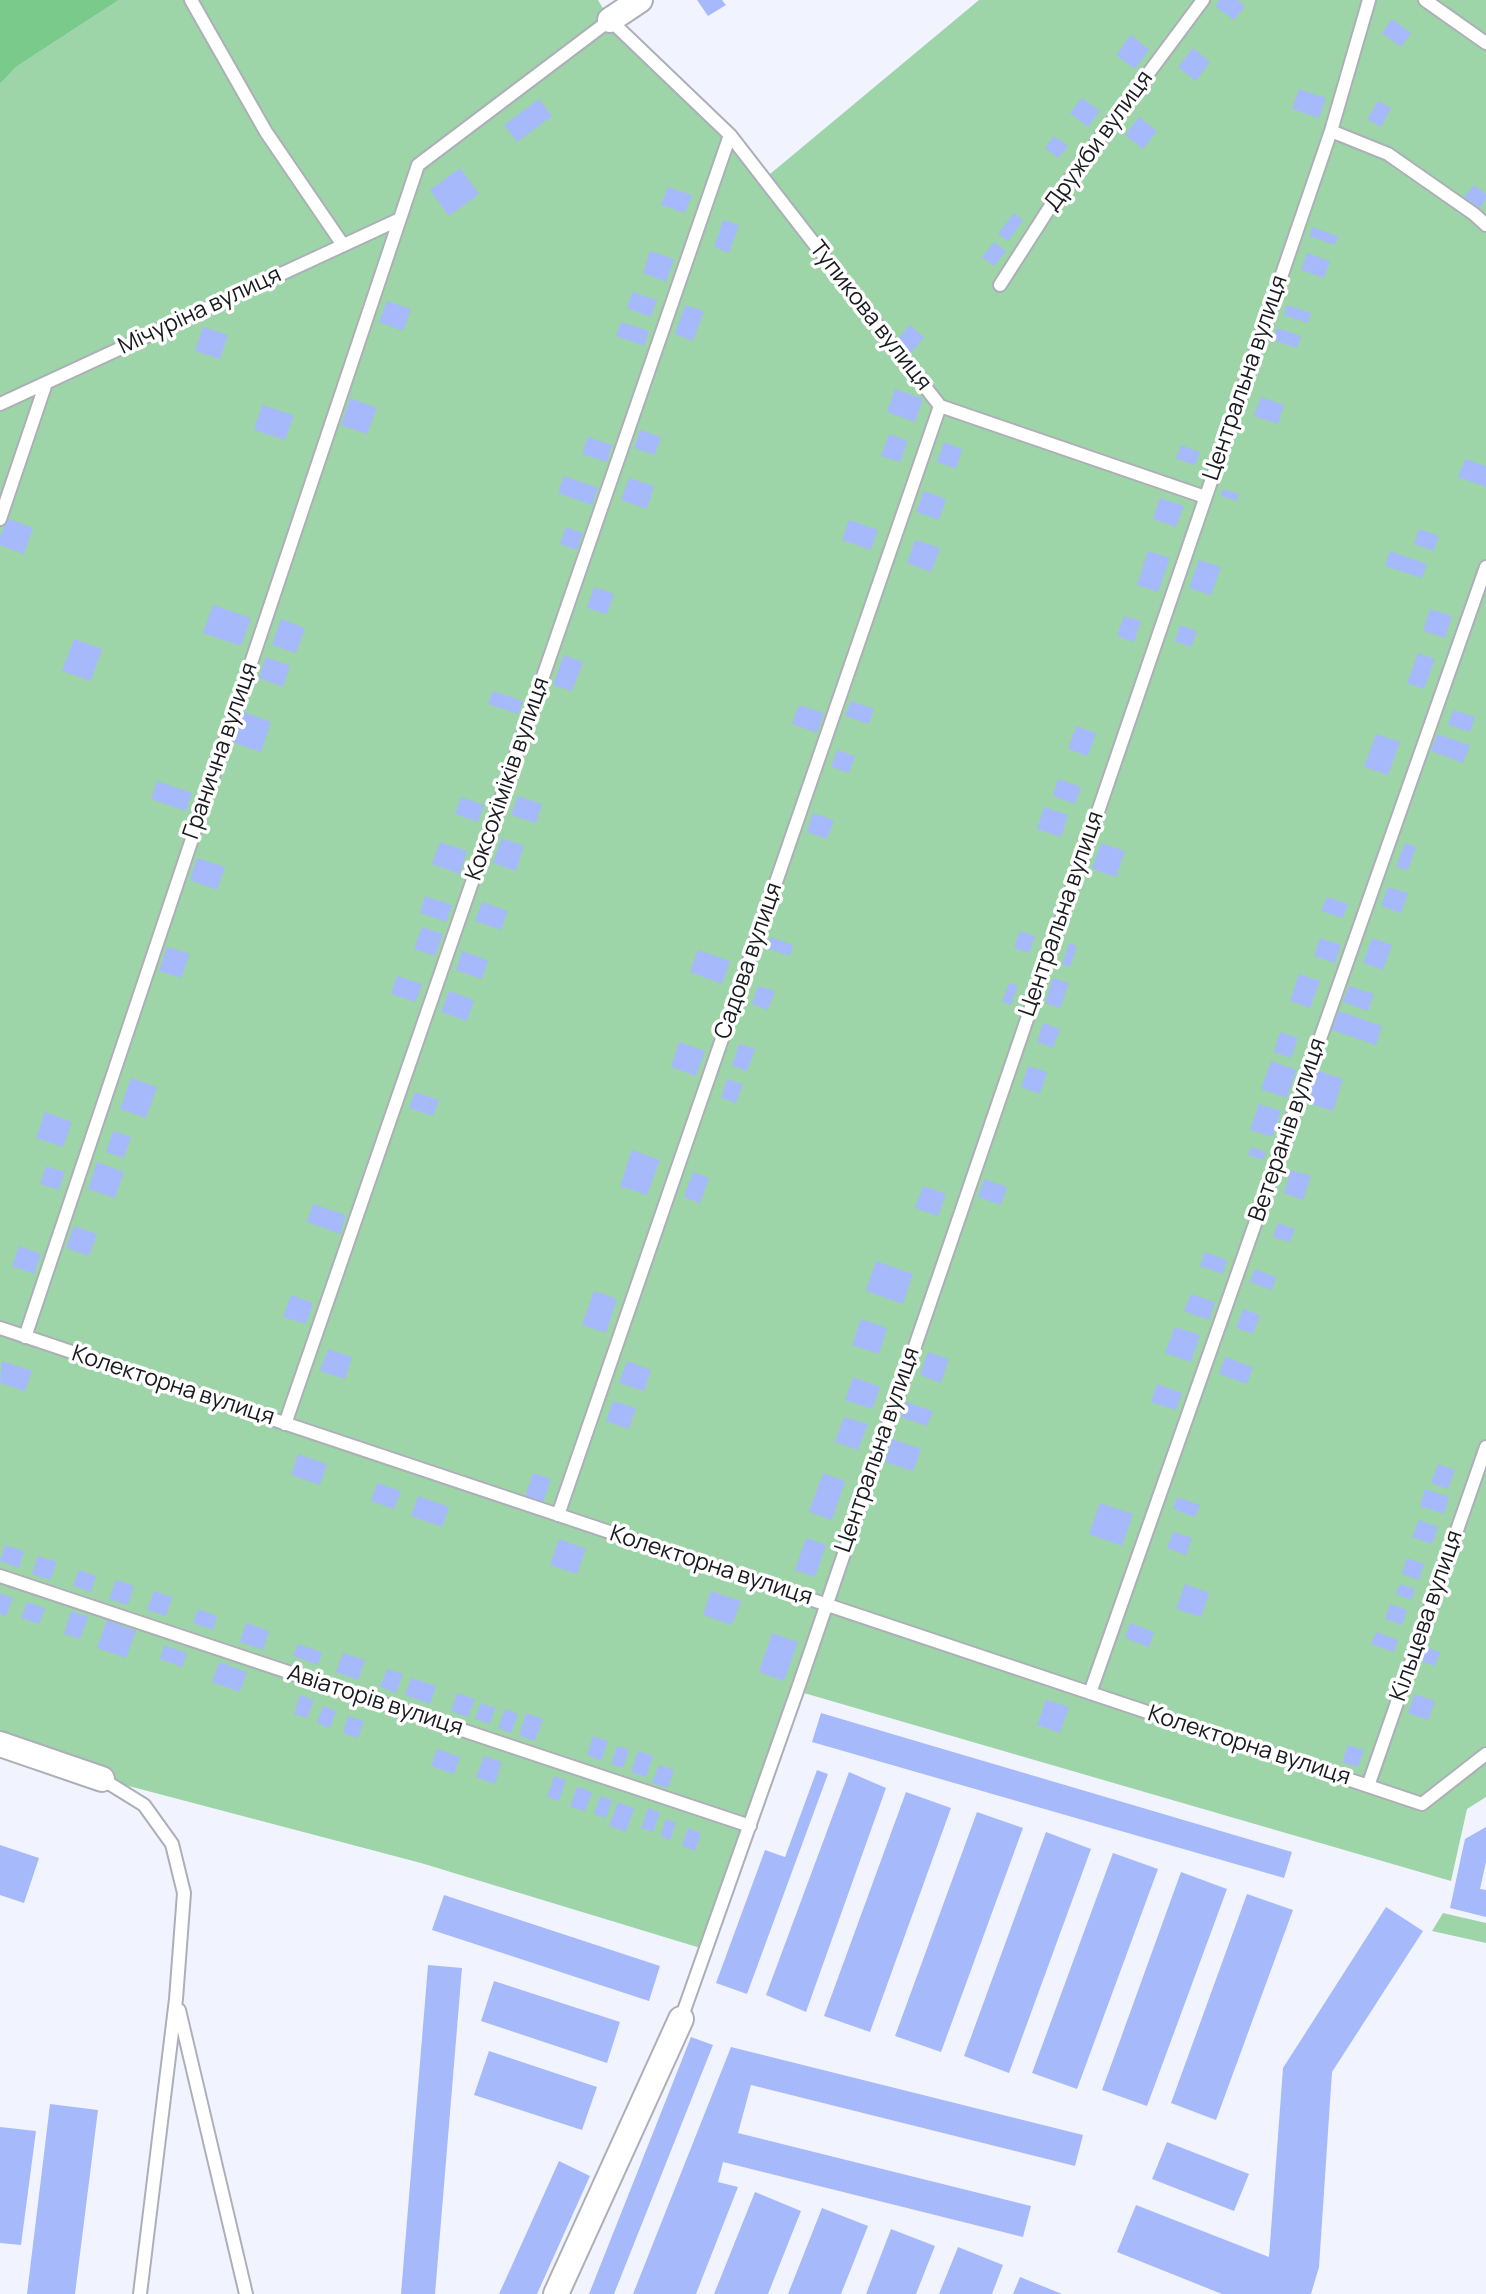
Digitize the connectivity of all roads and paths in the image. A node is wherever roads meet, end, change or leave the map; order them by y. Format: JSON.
{"nodes":[{"id":1,"x":191,"y":0,"type":"edge"},
{"id":2,"x":640,"y":0,"type":"edge"},
{"id":3,"x":1203,"y":0,"type":"edge"},
{"id":4,"x":1369,"y":0,"type":"edge"},
{"id":5,"x":1425,"y":0,"type":"edge"},
{"id":6,"x":610,"y":20,"type":"junction"},
{"id":7,"x":1486,"y":43,"type":"edge"},
{"id":8,"x":1331,"y":131,"type":"junction"},
{"id":9,"x":730,"y":135,"type":"junction"},
{"id":10,"x":400,"y":219,"type":"junction"},
{"id":11,"x":1486,"y":225,"type":"edge"},
{"id":12,"x":343,"y":245,"type":"junction"},
{"id":13,"x":1000,"y":285,"type":"dead end"},
{"id":14,"x":46,"y":383,"type":"junction"},
{"id":15,"x":0,"y":404,"type":"edge"},
{"id":16,"x":940,"y":407,"type":"junction"},
{"id":17,"x":1205,"y":497,"type":"junction"},
{"id":18,"x":0,"y":519,"type":"edge"},
{"id":19,"x":1486,"y":567,"type":"edge"},
{"id":20,"x":0,"y":1328,"type":"edge"},
{"id":21,"x":24,"y":1337,"type":"junction"},
{"id":22,"x":285,"y":1424,"type":"junction"},
{"id":23,"x":1486,"y":1447,"type":"edge"},
{"id":24,"x":558,"y":1515,"type":"junction"},
{"id":25,"x":0,"y":1576,"type":"edge"},
{"id":26,"x":825,"y":1604,"type":"junction"},
{"id":27,"x":1090,"y":1693,"type":"junction"},
{"id":28,"x":0,"y":1744,"type":"edge"},
{"id":29,"x":1486,"y":1754,"type":"edge"},
{"id":30,"x":102,"y":1779,"type":"joint"},
{"id":31,"x":1368,"y":1786,"type":"junction"},
{"id":32,"x":750,"y":1826,"type":"junction"},
{"id":33,"x":176,"y":1999,"type":"junction"},
{"id":34,"x":681,"y":2019,"type":"joint"},
{"id":35,"x":140,"y":2294,"type":"edge"},
{"id":36,"x":246,"y":2294,"type":"edge"},
{"id":37,"x":556,"y":2294,"type":"edge"}],
"edges":[{"from":1,"to":12,"type":"lane"},
{"from":2,"to":6,"type":"street"},
{"from":3,"to":13,"type":"lane","name":"Дружби вулиця"},
{"from":4,"to":8,"type":"lane","name":"Центральна вулиця"},
{"from":5,"to":7,"type":"lane"},
{"from":6,"to":9,"type":"lane","name":"Тупикова вулиця"},
{"from":6,"to":10,"type":"lane","name":"Гранична вулиця"},
{"from":8,"to":11,"type":"lane"},
{"from":8,"to":17,"type":"lane","name":"Центральна вулиця"},
{"from":9,"to":16,"type":"lane","name":"Тупикова вулиця"},
{"from":9,"to":22,"type":"lane","name":"Коксохіміків вулиця"},
{"from":10,"to":12,"type":"lane","name":"Мічуріна вулиця"},
{"from":10,"to":21,"type":"lane","name":"Гранична вулиця"},
{"from":12,"to":14,"type":"lane","name":"Мічуріна вулиця"},
{"from":14,"to":15,"type":"lane","name":"Мічуріна вулиця"},
{"from":14,"to":18,"type":"lane"},
{"from":16,"to":17,"type":"lane","name":"Тупикова вулиця"},
{"from":16,"to":24,"type":"lane","name":"Садова вулиця"},
{"from":17,"to":26,"type":"lane","name":"Центральна вулиця"},
{"from":19,"to":27,"type":"lane","name":"Ветеранів вулиця"},
{"from":20,"to":21,"type":"lane","name":"Колекторна вулиця"},
{"from":21,"to":22,"type":"lane","name":"Колекторна вулиця"},
{"from":22,"to":24,"type":"lane","name":"Колекторна вулиця"},
{"from":23,"to":31,"type":"lane","name":"Кільцева вулиця"},
{"from":24,"to":26,"type":"lane","name":"Колекторна вулиця"},
{"from":25,"to":32,"type":"lane","name":"Авіаторів вулиця"},
{"from":26,"to":27,"type":"lane","name":"Колекторна вулиця"},
{"from":26,"to":32,"type":"lane","name":"Центральна вулиця"},
{"from":27,"to":31,"type":"lane","name":"Колекторна вулиця"},
{"from":28,"to":30,"type":"street"},
{"from":29,"to":31,"type":"lane","name":"Колекторна вулиця"},
{"from":30,"to":33,"type":"lane"},
{"from":32,"to":34,"type":"lane","name":"Центральна вулиця"},
{"from":33,"to":35,"type":"lane"},
{"from":33,"to":36,"type":"lane"},
{"from":34,"to":37,"type":"street"}]}
